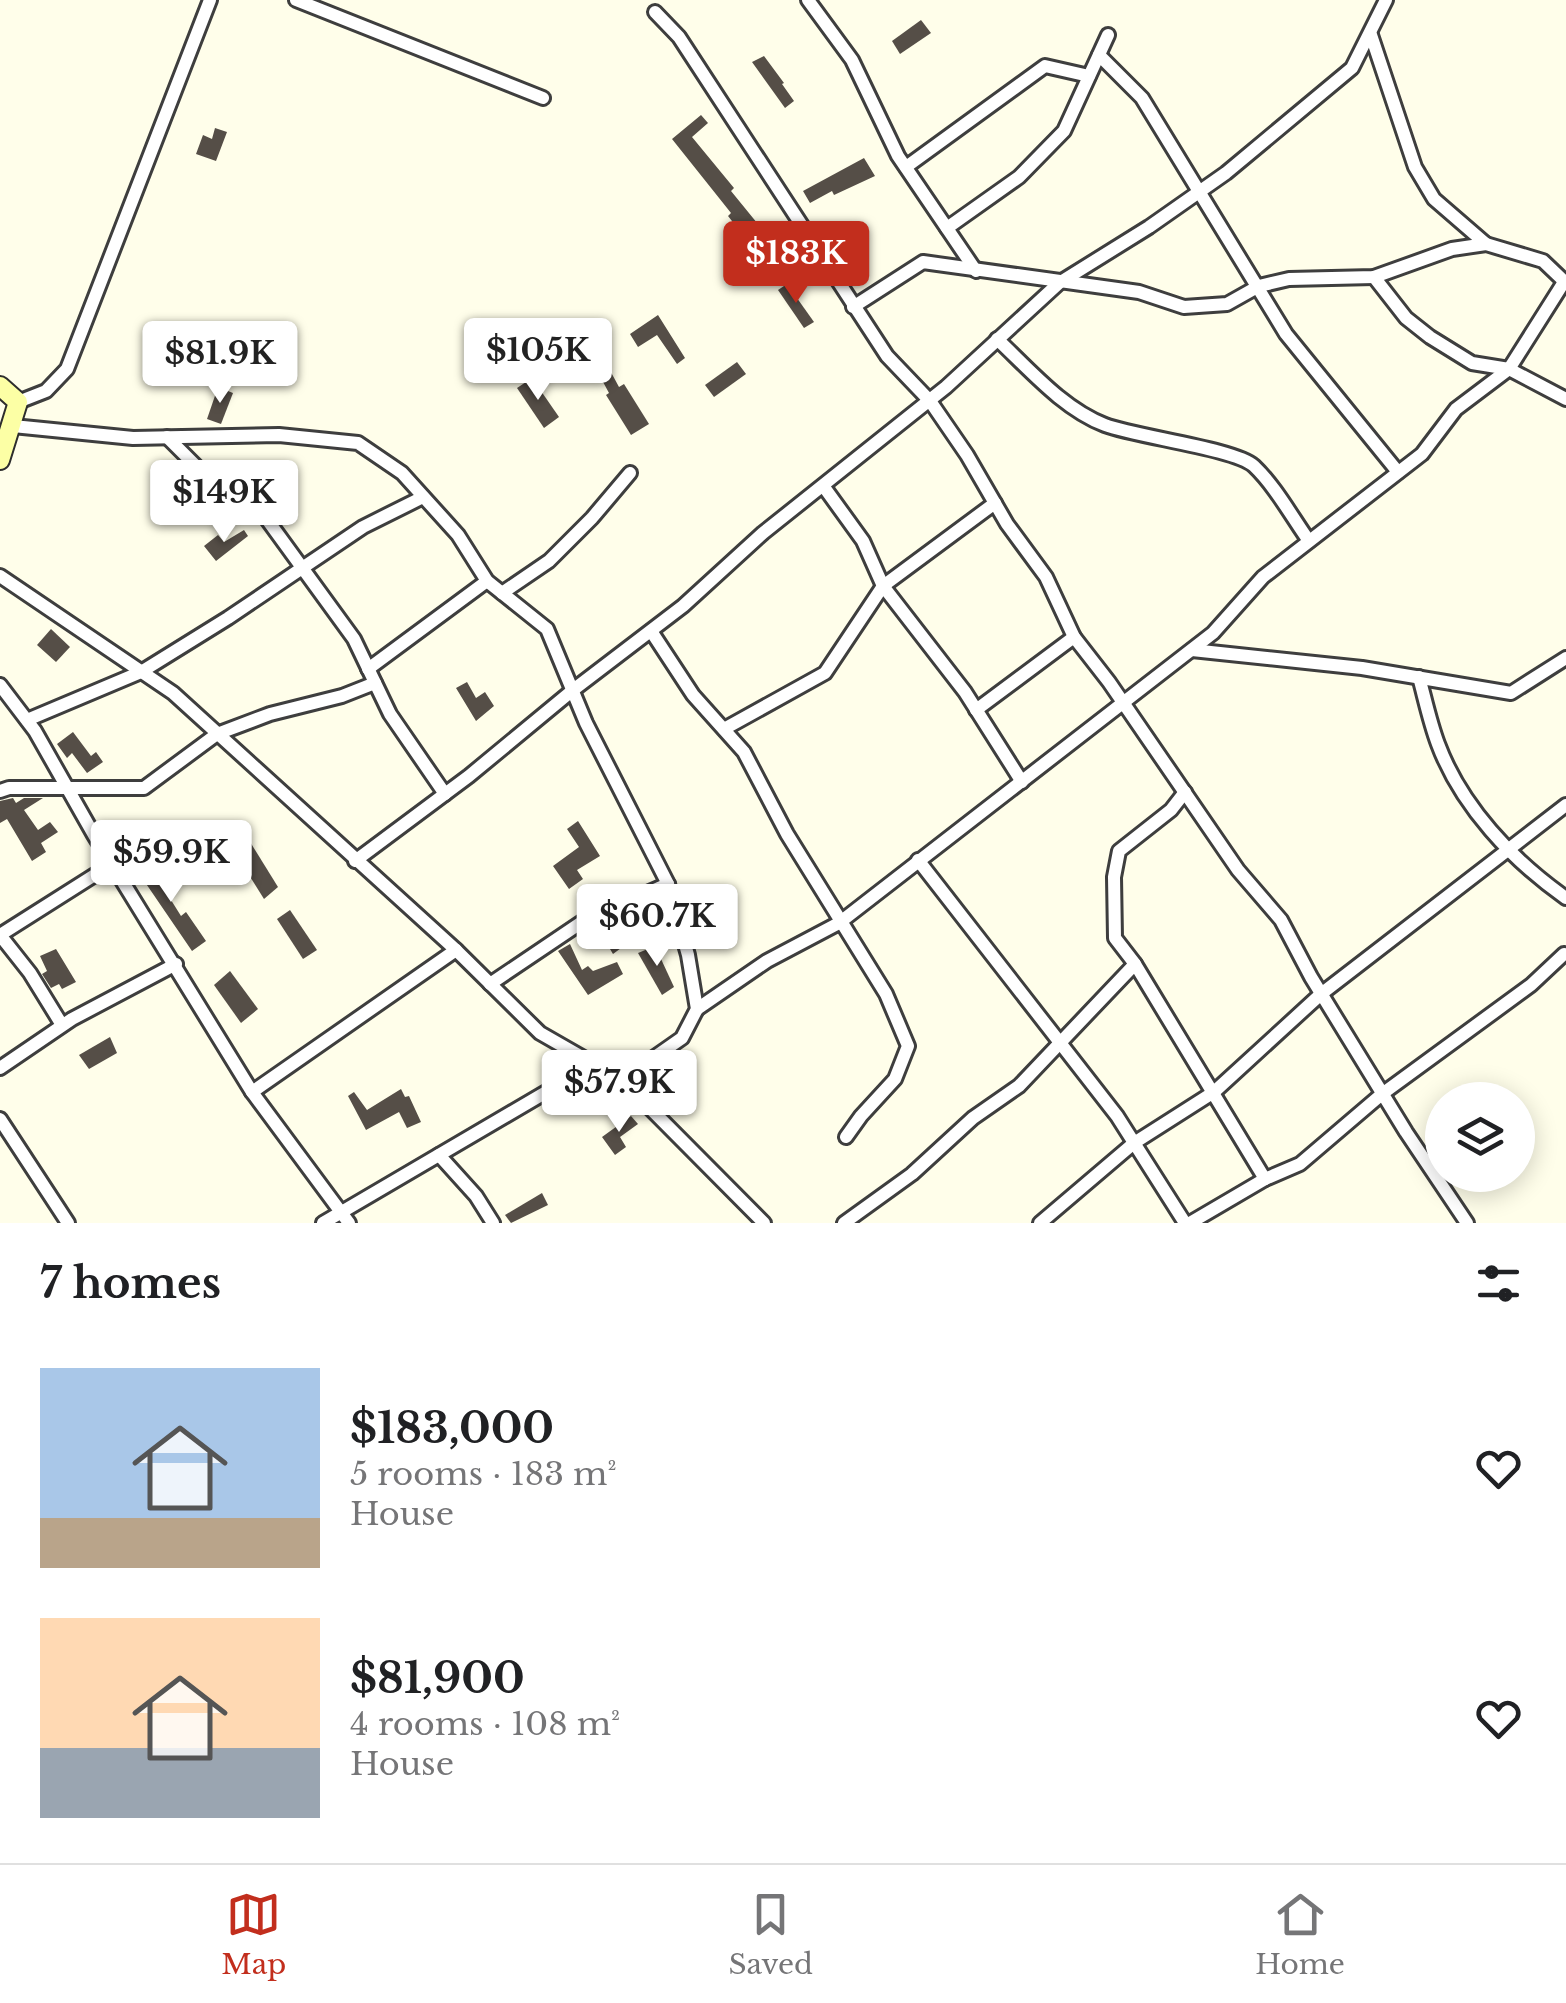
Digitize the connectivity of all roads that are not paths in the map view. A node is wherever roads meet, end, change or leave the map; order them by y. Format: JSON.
{"nodes":[{"id":1,"x":210,"y":0,"type":"edge"},
{"id":2,"x":296,"y":0,"type":"edge"},
{"id":3,"x":808,"y":0,"type":"edge"},
{"id":4,"x":1386,"y":0,"type":"edge"},
{"id":5,"x":655,"y":12,"type":"dead end"},
{"id":6,"x":1108,"y":35,"type":"dead end"},
{"id":7,"x":1372,"y":35,"type":"junction"},
{"id":8,"x":1099,"y":55,"type":"junction"},
{"id":9,"x":1089,"y":76,"type":"junction"},
{"id":10,"x":543,"y":98,"type":"dead end"},
{"id":11,"x":906,"y":167,"type":"junction"},
{"id":12,"x":1201,"y":191,"type":"junction"},
{"id":13,"x":946,"y":228,"type":"junction"},
{"id":14,"x":1486,"y":244,"type":"junction"},
{"id":15,"x":976,"y":271,"type":"junction"},
{"id":16,"x":1374,"y":277,"type":"junction"},
{"id":17,"x":1565,"y":282,"type":"edge"},
{"id":18,"x":1059,"y":283,"type":"junction"},
{"id":19,"x":1260,"y":286,"type":"junction"},
{"id":20,"x":853,"y":307,"type":"junction"},
{"id":21,"x":996,"y":339,"type":"junction"},
{"id":22,"x":1509,"y":369,"type":"junction"},
{"id":23,"x":0,"y":386,"type":"edge"},
{"id":24,"x":1566,"y":399,"type":"edge"},
{"id":25,"x":930,"y":401,"type":"junction"},
{"id":26,"x":18,"y":402,"type":"junction"},
{"id":27,"x":13,"y":426,"type":"junction"},
{"id":28,"x":168,"y":437,"type":"junction"},
{"id":29,"x":0,"y":460,"type":"edge"},
{"id":30,"x":1398,"y":472,"type":"junction"},
{"id":31,"x":630,"y":473,"type":"dead end"},
{"id":32,"x":824,"y":487,"type":"junction"},
{"id":33,"x":424,"y":496,"type":"junction"},
{"id":34,"x":995,"y":503,"type":"junction"},
{"id":35,"x":1309,"y":541,"type":"junction"},
{"id":36,"x":302,"y":567,"type":"junction"},
{"id":37,"x":0,"y":576,"type":"edge"},
{"id":38,"x":488,"y":581,"type":"junction"},
{"id":39,"x":882,"y":586,"type":"junction"},
{"id":40,"x":502,"y":593,"type":"junction"},
{"id":41,"x":651,"y":631,"type":"junction"},
{"id":42,"x":1074,"y":637,"type":"junction"},
{"id":43,"x":1192,"y":650,"type":"junction"},
{"id":44,"x":1566,"y":658,"type":"edge"},
{"id":45,"x":368,"y":668,"type":"junction"},
{"id":46,"x":141,"y":672,"type":"junction"},
{"id":47,"x":1418,"y":677,"type":"junction"},
{"id":48,"x":375,"y":683,"type":"junction"},
{"id":49,"x":0,"y":685,"type":"edge"},
{"id":50,"x":573,"y":690,"type":"junction"},
{"id":51,"x":1124,"y":704,"type":"junction"},
{"id":52,"x":976,"y":710,"type":"junction"},
{"id":53,"x":27,"y":720,"type":"junction"},
{"id":54,"x":724,"y":729,"type":"junction"},
{"id":55,"x":217,"y":734,"type":"junction"},
{"id":56,"x":1022,"y":782,"type":"junction"},
{"id":57,"x":67,"y":787,"type":"junction"},
{"id":58,"x":0,"y":791,"type":"edge"},
{"id":59,"x":1185,"y":792,"type":"junction"},
{"id":60,"x":445,"y":794,"type":"junction"},
{"id":61,"x":1566,"y":805,"type":"edge"},
{"id":62,"x":1508,"y":851,"type":"junction"},
{"id":63,"x":918,"y":860,"type":"junction"},
{"id":64,"x":355,"y":861,"type":"junction"},
{"id":65,"x":112,"y":864,"type":"junction"},
{"id":66,"x":668,"y":884,"type":"junction"},
{"id":67,"x":1566,"y":898,"type":"edge"},
{"id":68,"x":839,"y":923,"type":"junction"},
{"id":69,"x":0,"y":935,"type":"edge"},
{"id":70,"x":456,"y":950,"type":"junction"},
{"id":71,"x":1564,"y":954,"type":"edge"},
{"id":72,"x":176,"y":964,"type":"junction"},
{"id":73,"x":1135,"y":964,"type":"junction"},
{"id":74,"x":490,"y":984,"type":"junction"},
{"id":75,"x":1322,"y":994,"type":"junction"},
{"id":76,"x":697,"y":1009,"type":"junction"},
{"id":77,"x":62,"y":1025,"type":"junction"},
{"id":78,"x":1059,"y":1041,"type":"junction"},
{"id":79,"x":594,"y":1064,"type":"junction"},
{"id":80,"x":0,"y":1068,"type":"edge"},
{"id":81,"x":622,"y":1080,"type":"junction"},
{"id":82,"x":252,"y":1092,"type":"junction"},
{"id":83,"x":1214,"y":1092,"type":"junction"},
{"id":84,"x":1382,"y":1094,"type":"junction"},
{"id":85,"x":0,"y":1119,"type":"edge"},
{"id":86,"x":846,"y":1137,"type":"dead end"},
{"id":87,"x":1134,"y":1143,"type":"junction"},
{"id":88,"x":439,"y":1155,"type":"junction"},
{"id":89,"x":1265,"y":1179,"type":"junction"},
{"id":90,"x":345,"y":1217,"type":"edge"},
{"id":91,"x":68,"y":1223,"type":"edge"},
{"id":92,"x":322,"y":1223,"type":"edge"},
{"id":93,"x":493,"y":1223,"type":"edge"},
{"id":94,"x":764,"y":1223,"type":"edge"},
{"id":95,"x":844,"y":1223,"type":"edge"},
{"id":96,"x":1040,"y":1223,"type":"edge"},
{"id":97,"x":1188,"y":1223,"type":"edge"},
{"id":98,"x":1468,"y":1223,"type":"edge"}],
"edges":[{"from":1,"to":26,"type":"street"},
{"from":2,"to":10,"type":"street"},
{"from":3,"to":11,"type":"street"},
{"from":4,"to":7,"type":"street"},
{"from":5,"to":20,"type":"street"},
{"from":6,"to":8,"type":"street"},
{"from":7,"to":12,"type":"street"},
{"from":7,"to":14,"type":"street"},
{"from":8,"to":9,"type":"street"},
{"from":8,"to":12,"type":"street"},
{"from":9,"to":11,"type":"street"},
{"from":9,"to":13,"type":"street"},
{"from":11,"to":13,"type":"street"},
{"from":12,"to":18,"type":"street"},
{"from":12,"to":19,"type":"street"},
{"from":13,"to":15,"type":"street"},
{"from":14,"to":16,"type":"street"},
{"from":14,"to":17,"type":"street"},
{"from":15,"to":18,"type":"street"},
{"from":15,"to":20,"type":"street"},
{"from":16,"to":19,"type":"street"},
{"from":16,"to":22,"type":"street"},
{"from":17,"to":22,"type":"street"},
{"from":18,"to":19,"type":"street"},
{"from":18,"to":21,"type":"street"},
{"from":19,"to":30,"type":"street"},
{"from":20,"to":25,"type":"street"},
{"from":21,"to":25,"type":"street"},
{"from":21,"to":35,"type":"street"},
{"from":22,"to":24,"type":"street"},
{"from":22,"to":30,"type":"street"},
{"from":23,"to":26,"type":"street"},
{"from":25,"to":32,"type":"street"},
{"from":25,"to":34,"type":"street"},
{"from":26,"to":27,"type":"street"},
{"from":27,"to":28,"type":"street"},
{"from":27,"to":29,"type":"street"},
{"from":28,"to":33,"type":"street"},
{"from":28,"to":36,"type":"street"},
{"from":30,"to":35,"type":"street"},
{"from":31,"to":40,"type":"street"},
{"from":32,"to":39,"type":"street"},
{"from":32,"to":41,"type":"street"},
{"from":33,"to":36,"type":"street"},
{"from":33,"to":38,"type":"street"},
{"from":34,"to":39,"type":"street"},
{"from":34,"to":42,"type":"street"},
{"from":35,"to":43,"type":"street"},
{"from":36,"to":45,"type":"street"},
{"from":36,"to":46,"type":"street"},
{"from":37,"to":46,"type":"street"},
{"from":38,"to":40,"type":"street"},
{"from":38,"to":45,"type":"street"},
{"from":39,"to":52,"type":"street"},
{"from":39,"to":54,"type":"street"},
{"from":40,"to":50,"type":"street"},
{"from":41,"to":50,"type":"street"},
{"from":41,"to":54,"type":"street"},
{"from":42,"to":51,"type":"street"},
{"from":42,"to":52,"type":"street"},
{"from":43,"to":47,"type":"street"},
{"from":43,"to":51,"type":"street"},
{"from":44,"to":47,"type":"street"},
{"from":45,"to":48,"type":"street"},
{"from":46,"to":53,"type":"street"},
{"from":46,"to":55,"type":"street"},
{"from":47,"to":62,"type":"street"},
{"from":48,"to":55,"type":"street"},
{"from":48,"to":60,"type":"street"},
{"from":49,"to":53,"type":"street"},
{"from":50,"to":60,"type":"street"},
{"from":50,"to":66,"type":"street"},
{"from":51,"to":56,"type":"street"},
{"from":51,"to":59,"type":"street"},
{"from":52,"to":56,"type":"street"},
{"from":53,"to":57,"type":"street"},
{"from":54,"to":68,"type":"street"},
{"from":55,"to":57,"type":"street"},
{"from":55,"to":64,"type":"street"},
{"from":56,"to":63,"type":"street"},
{"from":57,"to":58,"type":"street"},
{"from":57,"to":65,"type":"street"},
{"from":59,"to":73,"type":"street"},
{"from":59,"to":75,"type":"street"},
{"from":60,"to":64,"type":"street"},
{"from":61,"to":62,"type":"street"},
{"from":62,"to":67,"type":"street"},
{"from":62,"to":75,"type":"street"},
{"from":63,"to":68,"type":"street"},
{"from":63,"to":78,"type":"street"},
{"from":64,"to":70,"type":"street"},
{"from":65,"to":69,"type":"street"},
{"from":65,"to":72,"type":"street"},
{"from":66,"to":74,"type":"street"},
{"from":66,"to":76,"type":"street"},
{"from":68,"to":76,"type":"street"},
{"from":68,"to":86,"type":"street"},
{"from":69,"to":77,"type":"street"},
{"from":70,"to":74,"type":"street"},
{"from":70,"to":82,"type":"street"},
{"from":71,"to":84,"type":"street"},
{"from":72,"to":77,"type":"street"},
{"from":72,"to":82,"type":"street"},
{"from":73,"to":78,"type":"street"},
{"from":73,"to":83,"type":"street"},
{"from":74,"to":79,"type":"street"},
{"from":75,"to":83,"type":"street"},
{"from":75,"to":84,"type":"street"},
{"from":76,"to":81,"type":"street"},
{"from":77,"to":80,"type":"street"},
{"from":78,"to":87,"type":"street"},
{"from":78,"to":95,"type":"street"},
{"from":79,"to":81,"type":"street"},
{"from":79,"to":88,"type":"street"},
{"from":81,"to":94,"type":"street"},
{"from":82,"to":90,"type":"street"},
{"from":83,"to":87,"type":"street"},
{"from":83,"to":89,"type":"street"},
{"from":84,"to":89,"type":"street"},
{"from":84,"to":98,"type":"street"},
{"from":85,"to":91,"type":"street"},
{"from":87,"to":96,"type":"street"},
{"from":87,"to":97,"type":"street"},
{"from":88,"to":90,"type":"street"},
{"from":88,"to":93,"type":"street"},
{"from":89,"to":97,"type":"street"},
{"from":90,"to":92,"type":"street"}]}
